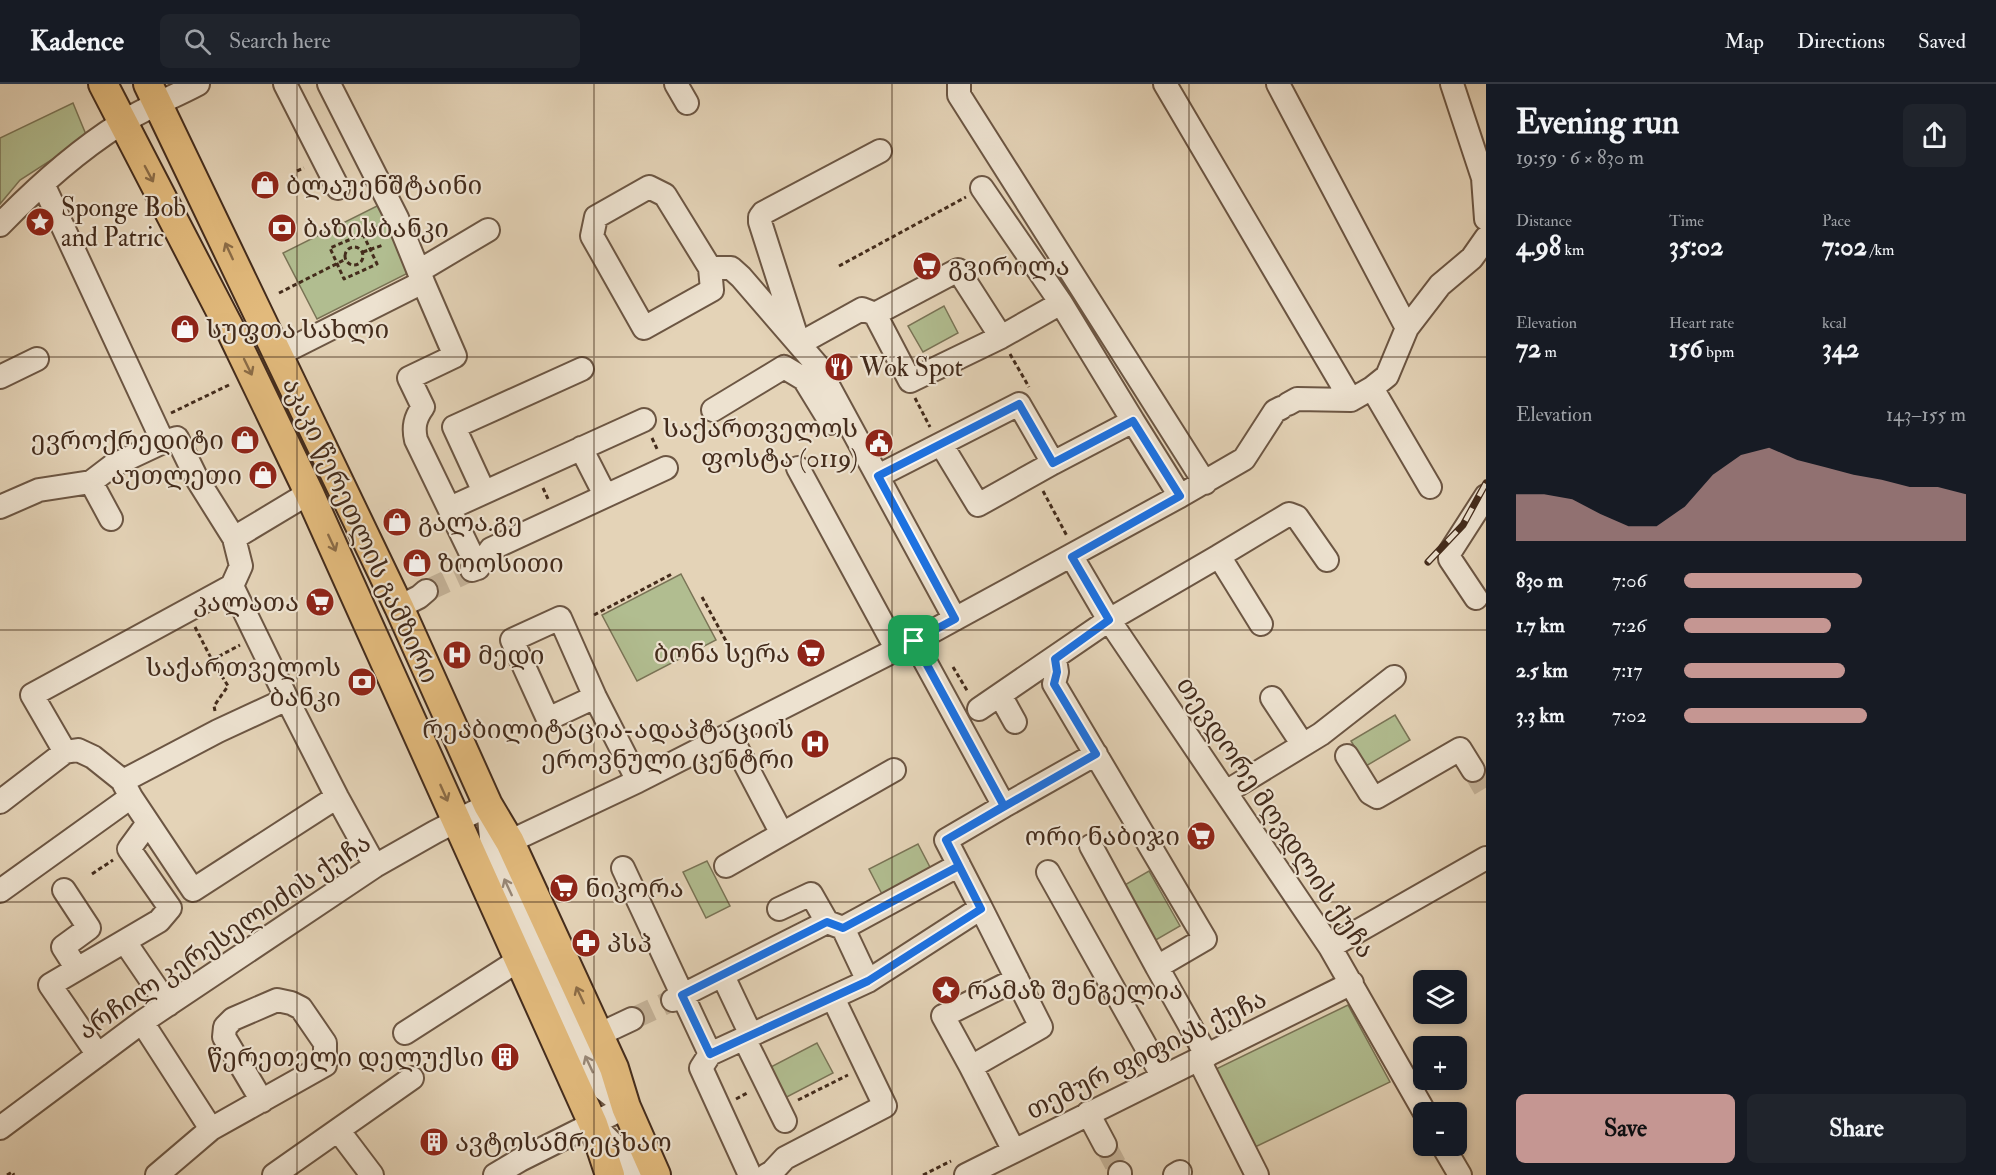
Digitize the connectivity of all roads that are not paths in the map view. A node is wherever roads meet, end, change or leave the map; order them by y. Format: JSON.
{"nodes":[{"id":1,"x":103,"y":84,"type":"edge"},
{"id":2,"x":198,"y":84,"type":"edge"},
{"id":3,"x":285,"y":84,"type":"edge"},
{"id":4,"x":329,"y":84,"type":"edge"},
{"id":5,"x":959,"y":84,"type":"edge"},
{"id":6,"x":1165,"y":84,"type":"edge"},
{"id":7,"x":1278,"y":84,"type":"edge"},
{"id":8,"x":1452,"y":84,"type":"edge"},
{"id":9,"x":153,"y":94,"type":"edge"},
{"id":10,"x":122,"y":122,"type":"junction"},
{"id":11,"x":880,"y":151,"type":"dead end"},
{"id":12,"x":43,"y":184,"type":"junction"},
{"id":13,"x":338,"y":188,"type":"dead end"},
{"id":14,"x":982,"y":188,"type":"road end"},
{"id":15,"x":1486,"y":219,"type":"edge"},
{"id":16,"x":0,"y":225,"type":"edge"},
{"id":17,"x":488,"y":230,"type":"dead end"},
{"id":18,"x":1486,"y":238,"type":"edge"},
{"id":19,"x":710,"y":268,"type":"junction"},
{"id":20,"x":421,"y":277,"type":"junction"},
{"id":21,"x":1061,"y":303,"type":"junction"},
{"id":22,"x":875,"y":314,"type":"junction"},
{"id":23,"x":1407,"y":328,"type":"junction"},
{"id":24,"x":1000,"y":337,"type":"junction"},
{"id":25,"x":799,"y":344,"type":"junction"},
{"id":26,"x":278,"y":354,"type":"junction"},
{"id":27,"x":37,"y":359,"type":"dead end"},
{"id":28,"x":582,"y":369,"type":"dead end"},
{"id":29,"x":0,"y":377,"type":"edge"},
{"id":30,"x":1379,"y":382,"type":"junction"},
{"id":31,"x":1351,"y":400,"type":"junction"},
{"id":32,"x":713,"y":410,"type":"dead end"},
{"id":33,"x":644,"y":420,"type":"road end"},
{"id":34,"x":1133,"y":421,"type":"junction"},
{"id":35,"x":163,"y":442,"type":"junction"},
{"id":36,"x":940,"y":444,"type":"junction"},
{"id":37,"x":581,"y":448,"type":"junction"},
{"id":38,"x":666,"y":468,"type":"road end"},
{"id":39,"x":798,"y":468,"type":"dead end"},
{"id":40,"x":1043,"y":468,"type":"junction"},
{"id":41,"x":878,"y":476,"type":"junction"},
{"id":42,"x":91,"y":482,"type":"junction"},
{"id":43,"x":1204,"y":483,"type":"junction"},
{"id":44,"x":1430,"y":487,"type":"dead end"},
{"id":45,"x":484,"y":492,"type":"junction"},
{"id":46,"x":309,"y":493,"type":"junction"},
{"id":47,"x":605,"y":495,"type":"junction"},
{"id":48,"x":1180,"y":496,"type":"junction"},
{"id":49,"x":1486,"y":496,"type":"edge"},
{"id":50,"x":0,"y":507,"type":"edge"},
{"id":51,"x":450,"y":508,"type":"junction"},
{"id":52,"x":111,"y":519,"type":"dead end"},
{"id":53,"x":234,"y":538,"type":"junction"},
{"id":54,"x":1069,"y":547,"type":"junction"},
{"id":55,"x":1219,"y":556,"type":"junction"},
{"id":56,"x":1327,"y":560,"type":"dead end"},
{"id":57,"x":935,"y":579,"type":"junction"},
{"id":58,"x":232,"y":586,"type":"junction"},
{"id":59,"x":426,"y":591,"type":"tunnel mouth"},
{"id":60,"x":1476,"y":598,"type":"dead end"},
{"id":61,"x":399,"y":607,"type":"junction"},
{"id":62,"x":955,"y":619,"type":"junction"},
{"id":63,"x":1109,"y":620,"type":"junction"},
{"id":64,"x":1261,"y":624,"type":"dead end"},
{"id":65,"x":905,"y":645,"type":"junction"},
{"id":66,"x":1055,"y":659,"type":"junction"},
{"id":67,"x":1394,"y":677,"type":"dead end"},
{"id":68,"x":1000,"y":695,"type":"junction"},
{"id":69,"x":595,"y":697,"type":"dead end"},
{"id":70,"x":1272,"y":698,"type":"dead end"},
{"id":71,"x":287,"y":699,"type":"junction"},
{"id":72,"x":979,"y":709,"type":"road end"},
{"id":73,"x":1015,"y":722,"type":"dead end"},
{"id":74,"x":730,"y":735,"type":"junction"},
{"id":75,"x":1304,"y":745,"type":"junction"},
{"id":76,"x":65,"y":752,"type":"junction"},
{"id":77,"x":1096,"y":754,"type":"junction"},
{"id":78,"x":1347,"y":756,"type":"dead end"},
{"id":79,"x":894,"y":770,"type":"dead end"},
{"id":80,"x":1473,"y":770,"type":"tunnel mouth"},
{"id":81,"x":638,"y":781,"type":"junction"},
{"id":82,"x":127,"y":789,"type":"junction"},
{"id":83,"x":1226,"y":792,"type":"junction"},
{"id":84,"x":337,"y":797,"type":"junction"},
{"id":85,"x":0,"y":802,"type":"edge"},
{"id":86,"x":488,"y":805,"type":"junction"},
{"id":87,"x":1004,"y":806,"type":"junction"},
{"id":88,"x":456,"y":820,"type":"junction"},
{"id":89,"x":148,"y":823,"type":"junction"},
{"id":90,"x":782,"y":834,"type":"junction"},
{"id":91,"x":1091,"y":846,"type":"dead end"},
{"id":92,"x":492,"y":850,"type":"junction"},
{"id":93,"x":1486,"y":858,"type":"edge"},
{"id":94,"x":375,"y":866,"type":"junction"},
{"id":95,"x":726,"y":866,"type":"dead end"},
{"id":96,"x":959,"y":866,"type":"junction"},
{"id":97,"x":623,"y":868,"type":"dead end"},
{"id":98,"x":1048,"y":872,"type":"dead end"},
{"id":99,"x":64,"y":890,"type":"dead end"},
{"id":100,"x":0,"y":891,"type":"edge"},
{"id":101,"x":779,"y":909,"type":"dead end"},
{"id":102,"x":981,"y":909,"type":"junction"},
{"id":103,"x":835,"y":925,"type":"junction"},
{"id":104,"x":125,"y":942,"type":"junction"},
{"id":105,"x":1330,"y":947,"type":"junction"},
{"id":106,"x":519,"y":960,"type":"junction"},
{"id":107,"x":1156,"y":967,"type":"junction"},
{"id":108,"x":77,"y":969,"type":"junction"},
{"id":109,"x":723,"y":976,"type":"junction"},
{"id":110,"x":1017,"y":979,"type":"junction"},
{"id":111,"x":868,"y":981,"type":"junction"},
{"id":112,"x":1352,"y":983,"type":"junction"},
{"id":113,"x":677,"y":998,"type":"junction"},
{"id":114,"x":833,"y":998,"type":"junction"},
{"id":115,"x":168,"y":1005,"type":"junction"},
{"id":116,"x":632,"y":1019,"type":"tunnel mouth"},
{"id":117,"x":142,"y":1022,"type":"junction"},
{"id":118,"x":405,"y":1033,"type":"dead end"},
{"id":119,"x":598,"y":1035,"type":"junction"},
{"id":120,"x":748,"y":1037,"type":"junction"},
{"id":121,"x":710,"y":1054,"type":"junction"},
{"id":122,"x":98,"y":1055,"type":"junction"},
{"id":123,"x":1203,"y":1058,"type":"junction"},
{"id":124,"x":970,"y":1067,"type":"junction"},
{"id":125,"x":1163,"y":1077,"type":"junction"},
{"id":126,"x":412,"y":1078,"type":"dead end"},
{"id":127,"x":262,"y":1101,"type":"junction"},
{"id":128,"x":1419,"y":1102,"type":"edge"},
{"id":129,"x":626,"y":1107,"type":"junction"},
{"id":130,"x":1088,"y":1113,"type":"junction"},
{"id":131,"x":782,"y":1115,"type":"road end"},
{"id":132,"x":593,"y":1124,"type":"junction"},
{"id":133,"x":0,"y":1128,"type":"edge"},
{"id":134,"x":211,"y":1129,"type":"junction"},
{"id":135,"x":338,"y":1130,"type":"junction"},
{"id":136,"x":1105,"y":1145,"type":"tunnel mouth"},
{"id":137,"x":1449,"y":1156,"type":"edge"},
{"id":138,"x":1009,"y":1161,"type":"edge"},
{"id":139,"x":523,"y":1167,"type":"edge"},
{"id":140,"x":157,"y":1175,"type":"edge"},
{"id":141,"x":274,"y":1175,"type":"edge"},
{"id":142,"x":372,"y":1175,"type":"edge"},
{"id":143,"x":495,"y":1175,"type":"edge"},
{"id":144,"x":610,"y":1175,"type":"edge"},
{"id":145,"x":634,"y":1175,"type":"edge"},
{"id":146,"x":656,"y":1175,"type":"edge"},
{"id":147,"x":750,"y":1175,"type":"edge"},
{"id":148,"x":767,"y":1175,"type":"edge"},
{"id":149,"x":966,"y":1175,"type":"edge"},
{"id":150,"x":1257,"y":1175,"type":"edge"},
{"id":151,"x":1460,"y":1175,"type":"edge"}],
"edges":[{"from":1,"to":10,"type":"main road","name":"აკაკი წერეთლის გამზირი"},
{"from":2,"to":9,"type":"street"},
{"from":3,"to":13,"type":"street"},
{"from":4,"to":20,"type":"street"},
{"from":5,"to":43,"type":"street"},
{"from":6,"to":31,"type":"street"},
{"from":7,"to":23,"type":"street"},
{"from":8,"to":15,"type":"street"},
{"from":9,"to":10,"type":"street"},
{"from":26,"to":9,"type":"main road","name":"აკაკი წერეთლის გამზირი","one_way":true},
{"from":10,"to":12,"type":"street"},
{"from":10,"to":46,"type":"main road","name":"აკაკი წერეთლის გამზირი","one_way":true},
{"from":11,"to":25,"type":"street"},
{"from":12,"to":16,"type":"street"},
{"from":12,"to":35,"type":"street"},
{"from":14,"to":21,"type":"street"},
{"from":17,"to":20,"type":"street"},
{"from":18,"to":23,"type":"street"},
{"from":19,"to":19,"type":"street"},
{"from":19,"to":25,"type":"street"},
{"from":20,"to":26,"type":"street"},
{"from":20,"to":51,"type":"street"},
{"from":21,"to":24,"type":"street"},
{"from":21,"to":34,"type":"street"},
{"from":22,"to":24,"type":"street"},
{"from":22,"to":24,"type":"street"},
{"from":22,"to":25,"type":"street"},
{"from":23,"to":30,"type":"street"},
{"from":25,"to":41,"type":"street"},
{"from":26,"to":61,"type":"main road","name":"აკაკი წერეთლის გამზირი"},
{"from":27,"to":29,"type":"street"},
{"from":28,"to":45,"type":"street"},
{"from":30,"to":31,"type":"street"},
{"from":30,"to":44,"type":"street"},
{"from":31,"to":43,"type":"street"},
{"from":32,"to":57,"type":"street"},
{"from":33,"to":37,"type":"street"},
{"from":34,"to":40,"type":"street"},
{"from":34,"to":48,"type":"street"},
{"from":35,"to":42,"type":"street"},
{"from":35,"to":53,"type":"street"},
{"from":36,"to":40,"type":"street"},
{"from":36,"to":40,"type":"street"},
{"from":36,"to":41,"type":"street"},
{"from":37,"to":45,"type":"street"},
{"from":37,"to":47,"type":"street"},
{"from":38,"to":47,"type":"street"},
{"from":39,"to":65,"type":"street"},
{"from":41,"to":57,"type":"street"},
{"from":42,"to":50,"type":"street"},
{"from":42,"to":52,"type":"street"},
{"from":43,"to":48,"type":"street"},
{"from":45,"to":51,"type":"street"},
{"from":46,"to":53,"type":"street"},
{"from":46,"to":88,"type":"main road","name":"აკაკი წერეთლის გამზირი","one_way":true},
{"from":47,"to":51,"type":"street"},
{"from":48,"to":54,"type":"street"},
{"from":49,"to":60,"type":"street"},
{"from":53,"to":58,"type":"street"},
{"from":54,"to":62,"type":"street"},
{"from":54,"to":63,"type":"street","name":"თევდორე მღვდლის ქუჩა"},
{"from":55,"to":56,"type":"street"},
{"from":55,"to":63,"type":"street"},
{"from":55,"to":64,"type":"street"},
{"from":57,"to":62,"type":"street"},
{"from":58,"to":71,"type":"street"},
{"from":58,"to":76,"type":"street"},
{"from":59,"to":61,"type":"street"},
{"from":61,"to":86,"type":"main road","name":"აკაკი წერეთლის გამზირი"},
{"from":62,"to":65,"type":"street"},
{"from":63,"to":66,"type":"street"},
{"from":63,"to":83,"type":"street","name":"თევდორე მღვდლის ქუჩა"},
{"from":65,"to":74,"type":"street"},
{"from":65,"to":87,"type":"street"},
{"from":66,"to":68,"type":"street"},
{"from":66,"to":77,"type":"street"},
{"from":67,"to":75,"type":"street"},
{"from":68,"to":72,"type":"street"},
{"from":68,"to":73,"type":"street"},
{"from":69,"to":81,"type":"street"},
{"from":70,"to":75,"type":"street"},
{"from":71,"to":82,"type":"street"},
{"from":71,"to":84,"type":"street"},
{"from":74,"to":81,"type":"street"},
{"from":74,"to":90,"type":"street"},
{"from":75,"to":83,"type":"street"},
{"from":76,"to":82,"type":"street"},
{"from":76,"to":85,"type":"street"},
{"from":77,"to":87,"type":"street"},
{"from":77,"to":107,"type":"street"},
{"from":78,"to":80,"type":"street"},
{"from":79,"to":90,"type":"street"},
{"from":81,"to":92,"type":"street"},
{"from":82,"to":89,"type":"street"},
{"from":82,"to":100,"type":"street"},
{"from":83,"to":105,"type":"street","name":"თევდორე მღვდლის ქუჩა"},
{"from":84,"to":89,"type":"street"},
{"from":84,"to":94,"type":"street"},
{"from":86,"to":88,"type":"street","name":"არჩილ კერესელიძის ქუჩა"},
{"from":86,"to":92,"type":"main road","name":"აკაკი წერეთლის გამზირი"},
{"from":87,"to":96,"type":"street"},
{"from":88,"to":92,"type":"main road","name":"აკაკი წერეთლის გამზირი"},
{"from":88,"to":94,"type":"street","name":"არჩილ კერესელიძის ქუჩა"},
{"from":89,"to":104,"type":"street"},
{"from":90,"to":95,"type":"street"},
{"from":91,"to":107,"type":"street"},
{"from":92,"to":106,"type":"main road","name":"აკაკი წერეთლის გამზირი"},
{"from":119,"to":92,"type":"main road","name":"აკაკი წერეთლის გამზირი","one_way":true},
{"from":129,"to":92,"type":"street","one_way":true},
{"from":93,"to":105,"type":"street"},
{"from":94,"to":115,"type":"street","name":"არჩილ კერესელიძის ქუჩა"},
{"from":96,"to":102,"type":"street"},
{"from":96,"to":103,"type":"street"},
{"from":97,"to":113,"type":"street"},
{"from":98,"to":125,"type":"street"},
{"from":99,"to":108,"type":"street"},
{"from":101,"to":103,"type":"street"},
{"from":102,"to":110,"type":"street"},
{"from":102,"to":111,"type":"street"},
{"from":103,"to":109,"type":"street"},
{"from":103,"to":111,"type":"street"},
{"from":104,"to":108,"type":"street"},
{"from":104,"to":115,"type":"street"},
{"from":105,"to":112,"type":"street","name":"თევდორე მღვდლის ქუჩა"},
{"from":106,"to":118,"type":"street"},
{"from":106,"to":132,"type":"main road","name":"აკაკი წერეთლის გამზირი"},
{"from":107,"to":123,"type":"street"},
{"from":108,"to":122,"type":"street"},
{"from":109,"to":113,"type":"street"},
{"from":109,"to":120,"type":"street"},
{"from":110,"to":124,"type":"street"},
{"from":110,"to":124,"type":"street"},
{"from":111,"to":114,"type":"street"},
{"from":112,"to":123,"type":"street","name":"თემურ ფიფიას ქუჩა"},
{"from":112,"to":128,"type":"street","name":"თევდორე მღვდლის ქუჩა"},
{"from":113,"to":121,"type":"street"},
{"from":114,"to":120,"type":"street"},
{"from":114,"to":148,"type":"street"},
{"from":115,"to":117,"type":"street","name":"არჩილ კერესელიძის ქუჩა"},
{"from":116,"to":119,"type":"street"},
{"from":117,"to":122,"type":"street","name":"არჩილ კერესელიძის ქუჩა"},
{"from":117,"to":134,"type":"street"},
{"from":119,"to":129,"type":"main road","name":"აკაკი წერეთლის გამზირი"},
{"from":120,"to":121,"type":"street"},
{"from":120,"to":131,"type":"street"},
{"from":121,"to":147,"type":"street"},
{"from":122,"to":133,"type":"street","name":"არჩილ კერესელიძის ქუჩა"},
{"from":123,"to":125,"type":"street","name":"თემურ ფიფიას ქუჩა"},
{"from":123,"to":150,"type":"street"},
{"from":124,"to":138,"type":"street"},
{"from":125,"to":130,"type":"street","name":"თემურ ფიფიას ქუჩა"},
{"from":126,"to":135,"type":"street"},
{"from":127,"to":127,"type":"street"},
{"from":127,"to":134,"type":"street"},
{"from":129,"to":132,"type":"street"},
{"from":129,"to":146,"type":"main road","name":"აკაკი წერეთლის გამზირი"},
{"from":130,"to":136,"type":"street"},
{"from":130,"to":138,"type":"street","name":"თემურ ფიფიას ქუჩა"},
{"from":132,"to":139,"type":"street"},
{"from":132,"to":144,"type":"main road","name":"აკაკი წერეთლის გამზირი"},
{"from":132,"to":145,"type":"street"},
{"from":134,"to":140,"type":"street"},
{"from":135,"to":141,"type":"street"},
{"from":135,"to":142,"type":"street"},
{"from":137,"to":151,"type":"street"},
{"from":138,"to":149,"type":"street","name":"თემურ ფიფიას ქუჩა"},
{"from":139,"to":143,"type":"street"}]}
